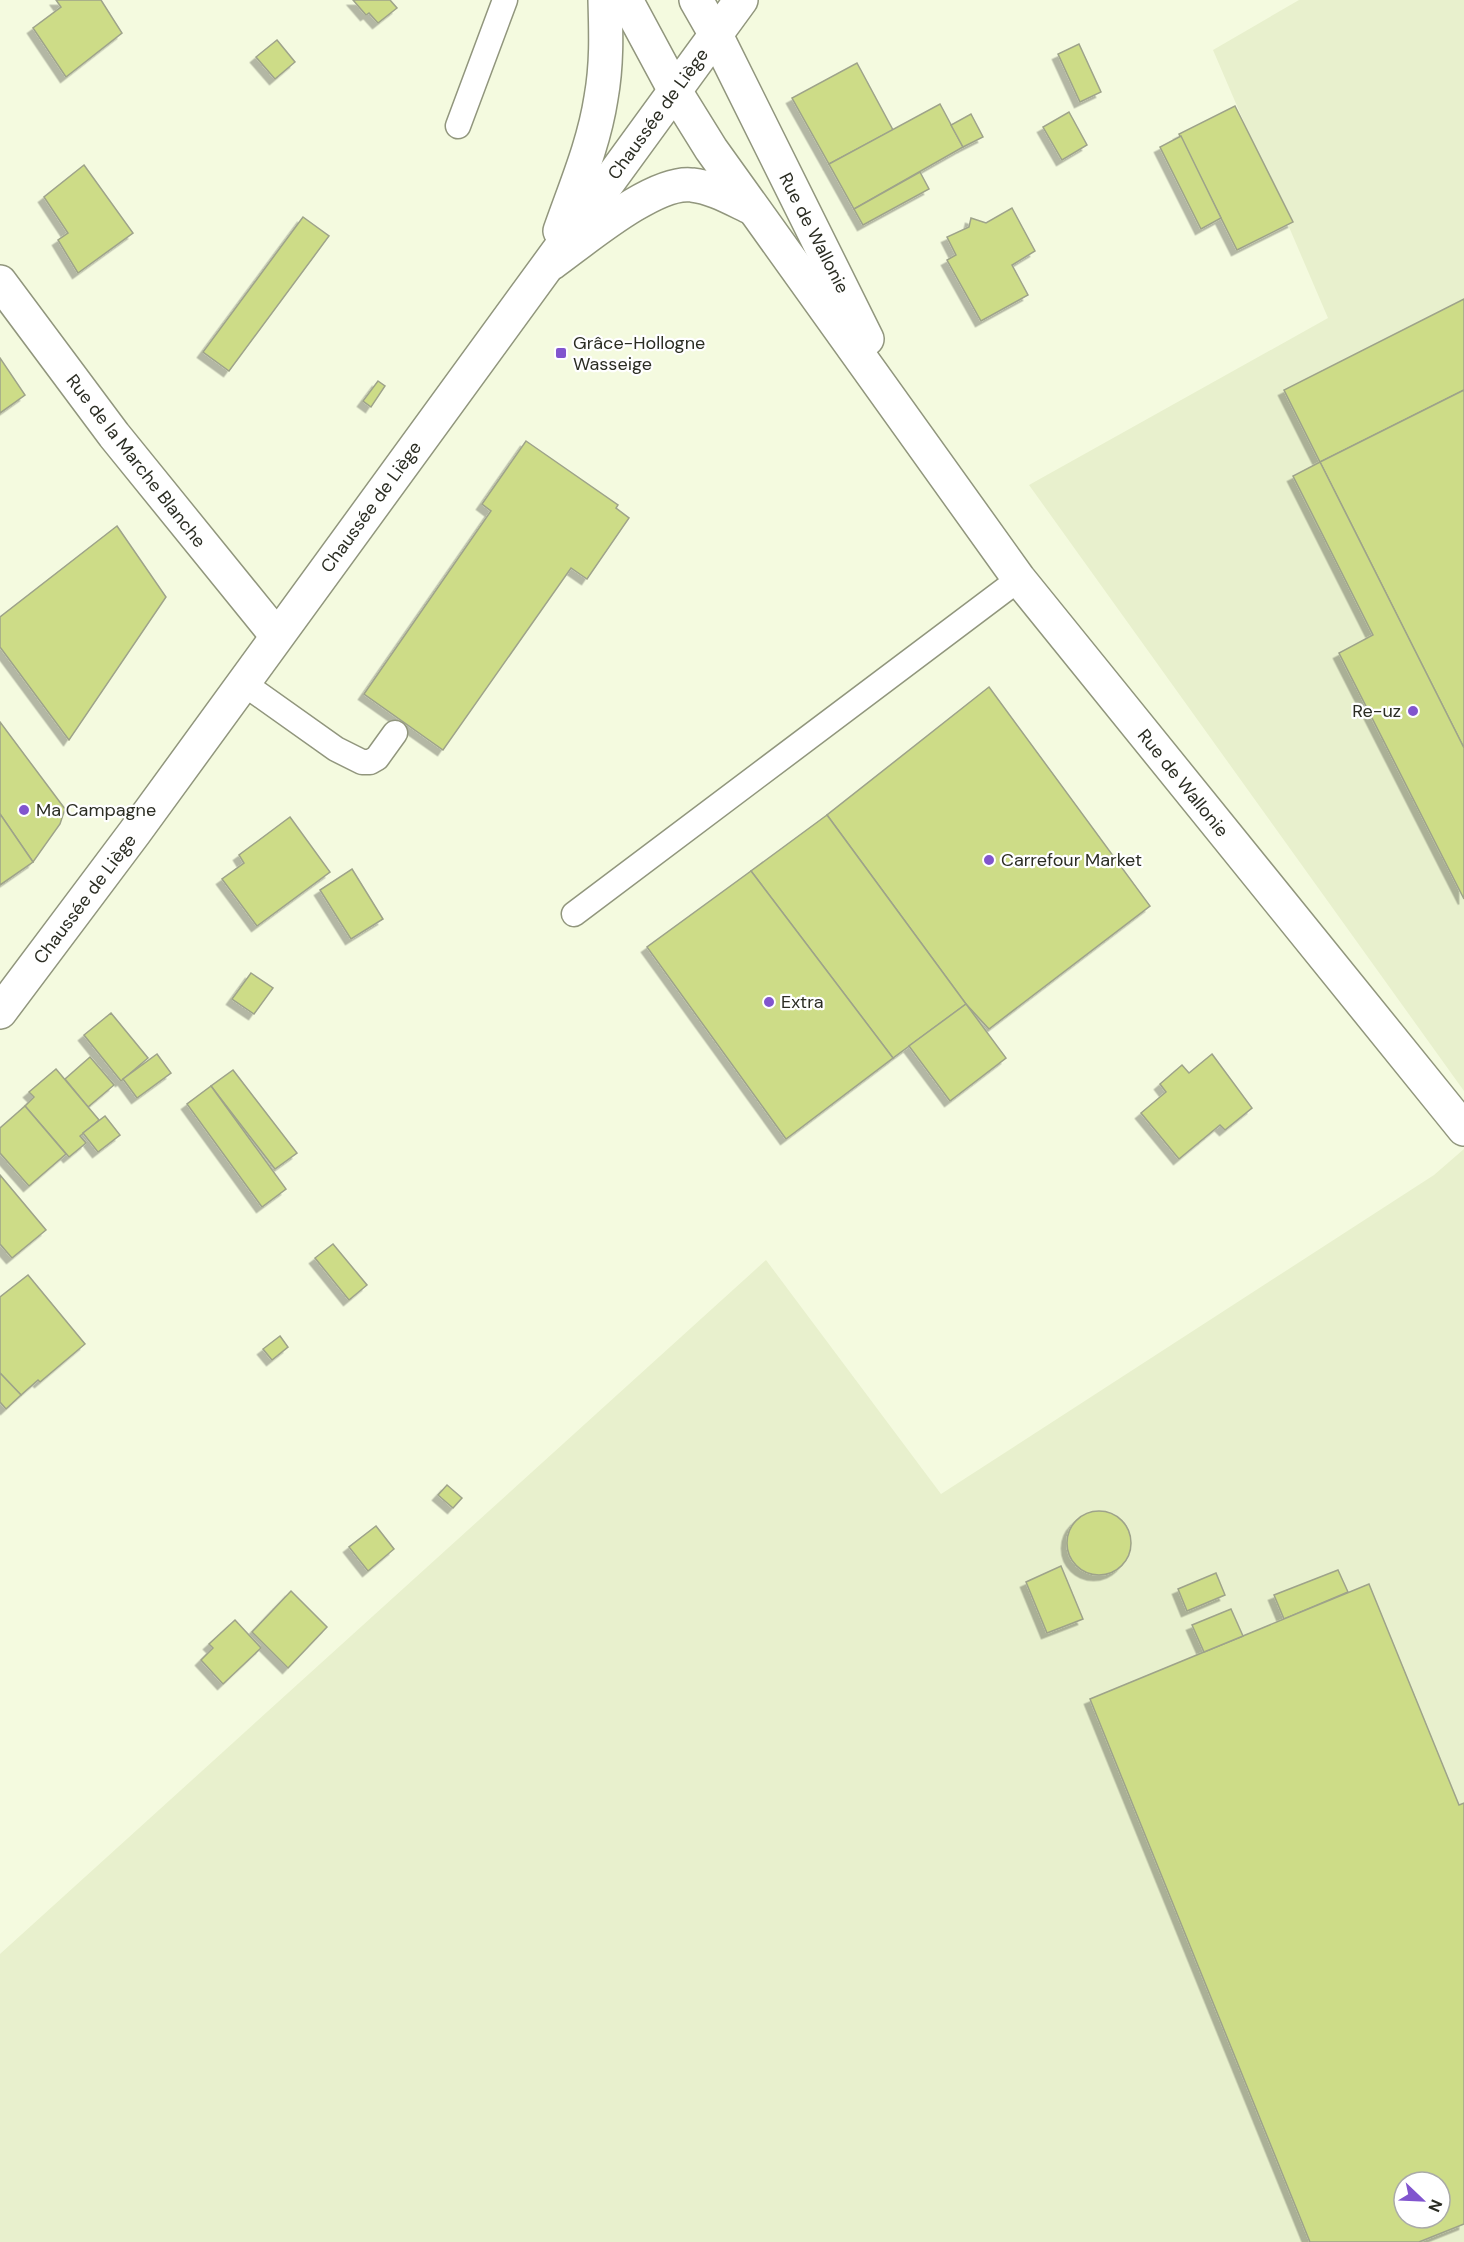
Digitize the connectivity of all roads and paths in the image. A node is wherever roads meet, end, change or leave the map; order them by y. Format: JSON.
{"nodes":[{"id":1,"x":505,"y":0,"type":"edge"},
{"id":2,"x":605,"y":0,"type":"edge"},
{"id":3,"x":626,"y":0,"type":"edge"},
{"id":4,"x":696,"y":0,"type":"edge"},
{"id":5,"x":741,"y":0,"type":"edge"},
{"id":6,"x":716,"y":35,"type":"junction"},
{"id":7,"x":675,"y":91,"type":"junction"},
{"id":8,"x":458,"y":126,"type":"dead end"},
{"id":9,"x":754,"y":209,"type":"junction"},
{"id":10,"x":547,"y":267,"type":"junction"},
{"id":11,"x":0,"y":282,"type":"edge"},
{"id":12,"x":912,"y":430,"type":"junction"},
{"id":13,"x":1019,"y":579,"type":"junction"},
{"id":14,"x":277,"y":636,"type":"junction"},
{"id":15,"x":243,"y":683,"type":"junction"},
{"id":16,"x":395,"y":733,"type":"dead end"},
{"id":17,"x":574,"y":914,"type":"dead end"},
{"id":18,"x":0,"y":1012,"type":"edge"},
{"id":19,"x":1464,"y":1129,"type":"edge"}],
"edges":[{"from":1,"to":8,"type":"lane"},
{"from":2,"to":10,"type":"street"},
{"from":3,"to":7,"type":"street","name":"Rue de Wallonie"},
{"from":4,"to":6,"type":"street","name":"Rue de Wallonie"},
{"from":5,"to":6,"type":"street","name":"Chaussée de Liège"},
{"from":6,"to":7,"type":"street","name":"Chaussée de Liège"},
{"from":6,"to":12,"type":"street","name":"Rue de Wallonie"},
{"from":7,"to":9,"type":"street","name":"Rue de Wallonie"},
{"from":7,"to":10,"type":"street","name":"Chaussée de Liège"},
{"from":9,"to":10,"type":"street"},
{"from":9,"to":12,"type":"street","name":"Rue de Wallonie"},
{"from":10,"to":14,"type":"street","name":"Chaussée de Liège"},
{"from":11,"to":14,"type":"street","name":"Rue de la Marche Blanche"},
{"from":12,"to":13,"type":"street","name":"Rue de Wallonie"},
{"from":13,"to":17,"type":"lane"},
{"from":13,"to":19,"type":"street","name":"Rue de Wallonie"},
{"from":14,"to":15,"type":"street","name":"Chaussée de Liège"},
{"from":15,"to":16,"type":"lane"},
{"from":15,"to":18,"type":"street","name":"Chaussée de Liège"}]}
